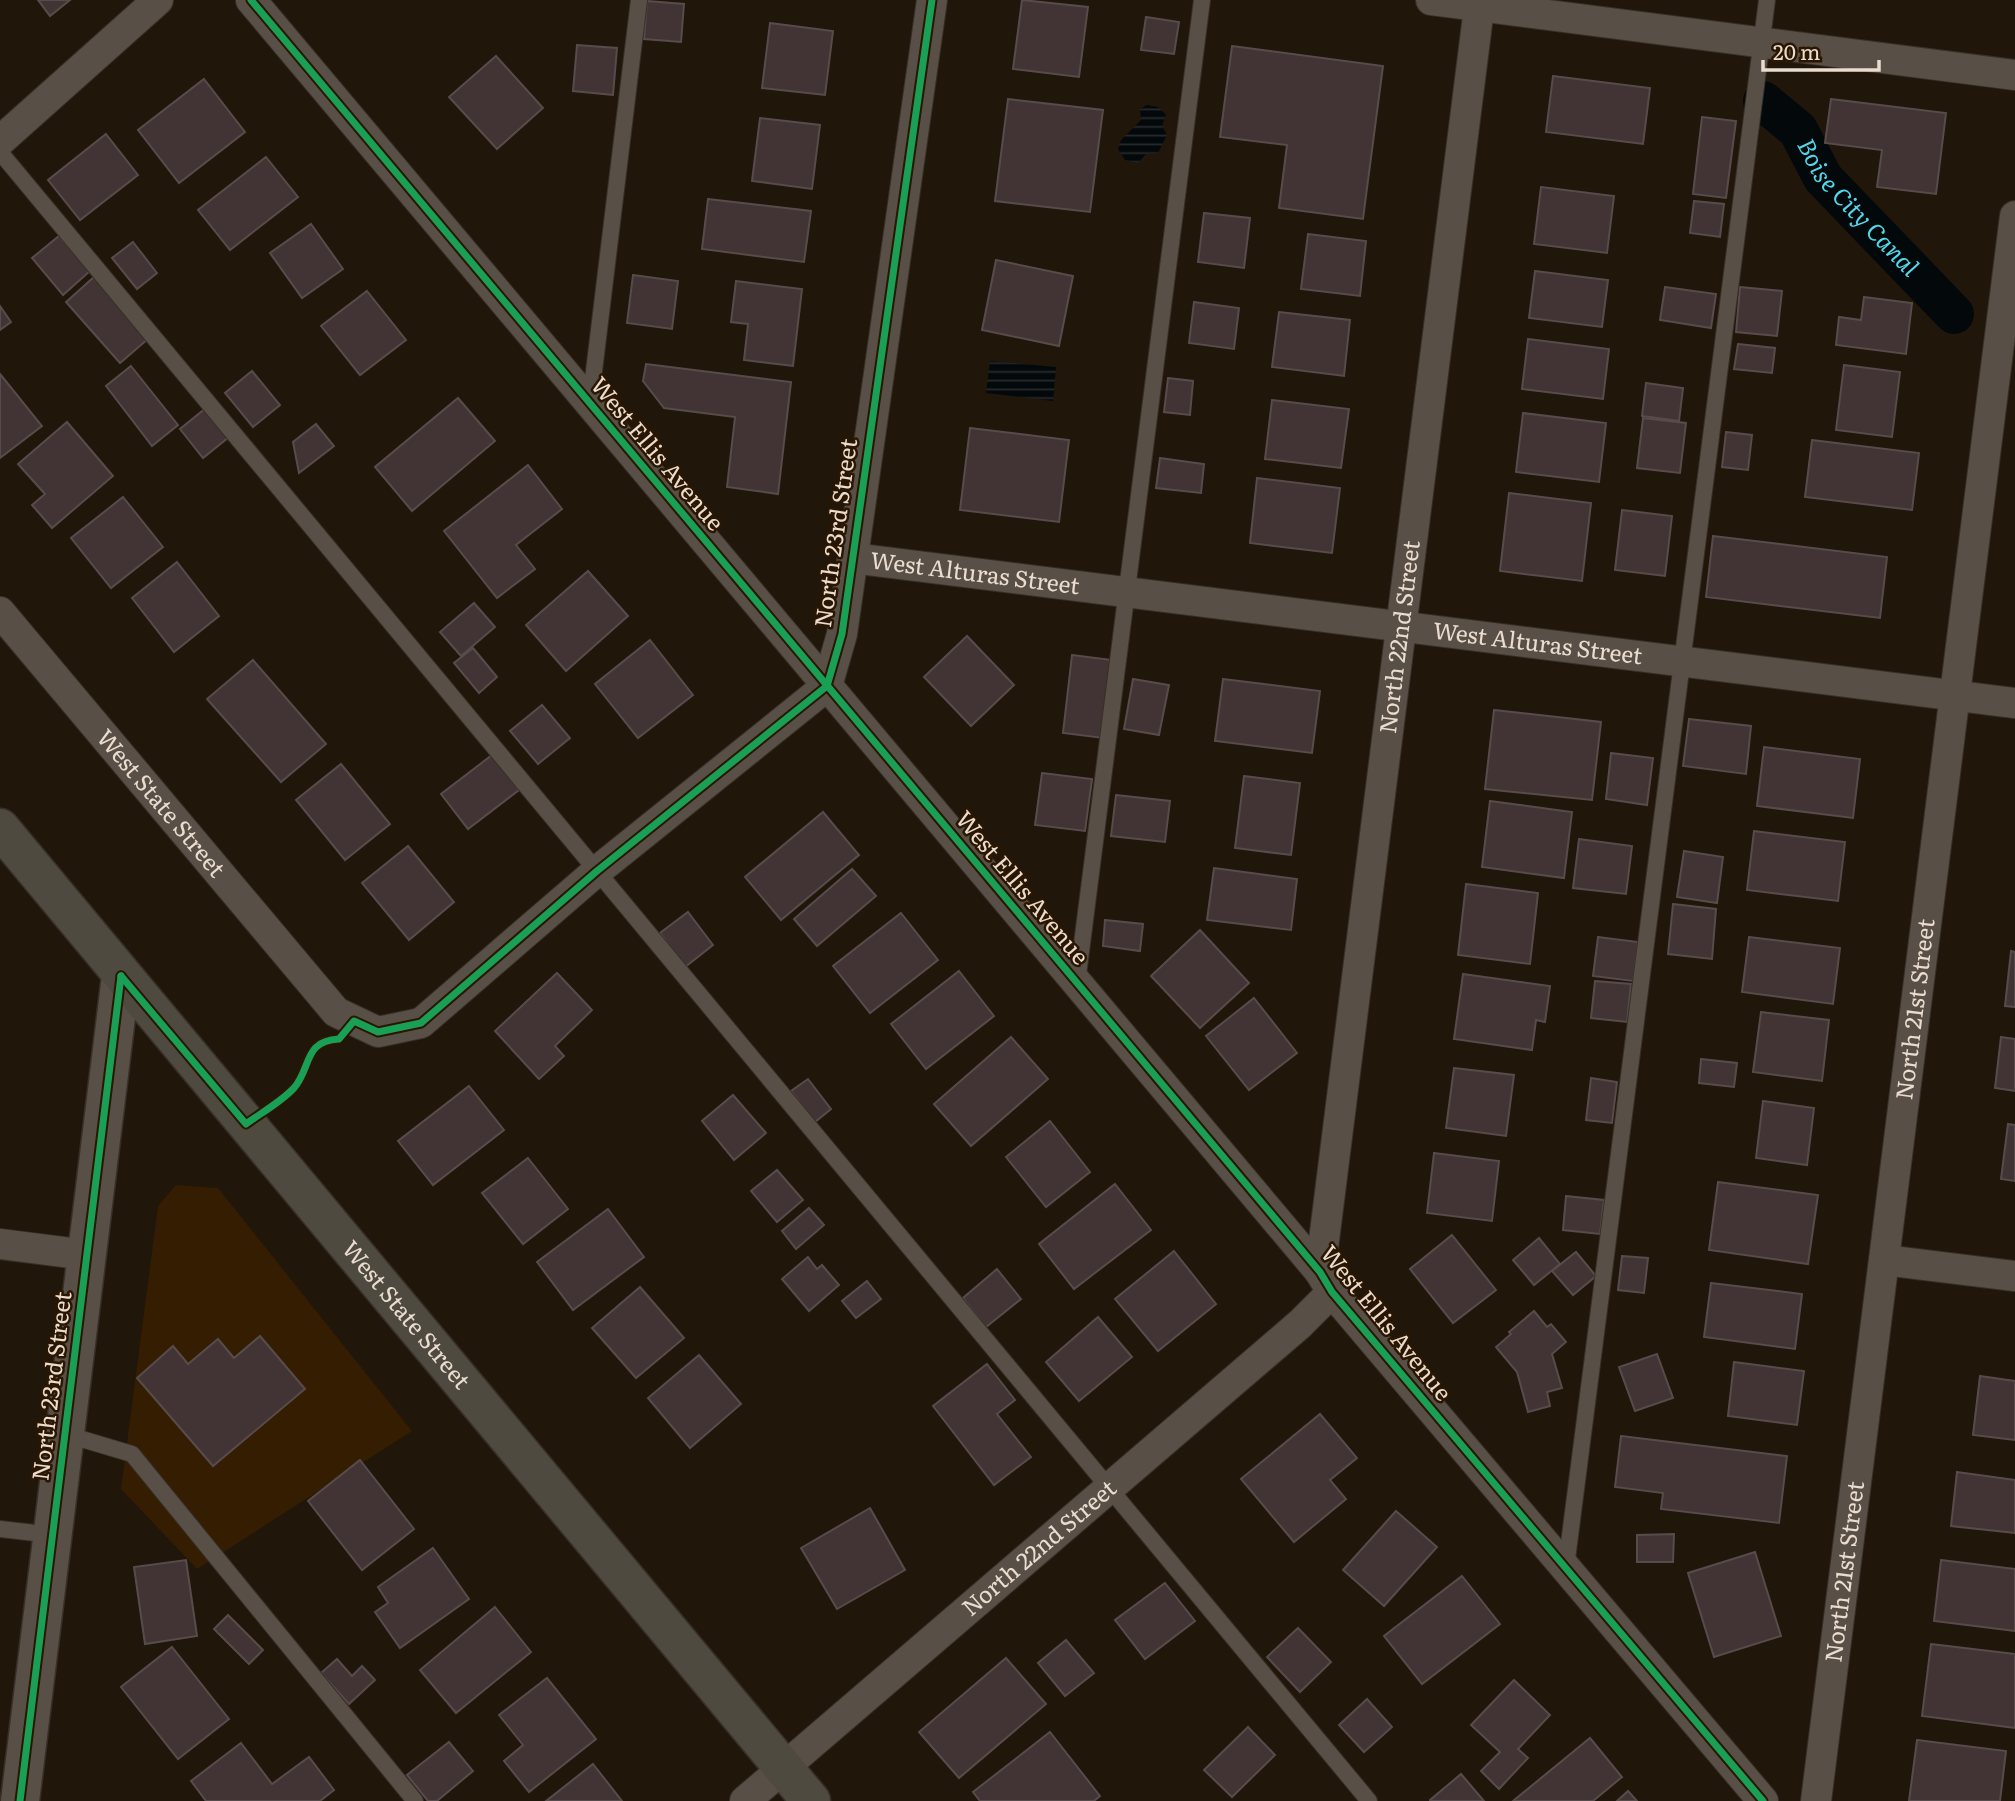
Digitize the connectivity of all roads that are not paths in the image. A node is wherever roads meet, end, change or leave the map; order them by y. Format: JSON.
{"nodes":[{"id":1,"x":158,"y":0,"type":"edge"},
{"id":2,"x":251,"y":0,"type":"edge"},
{"id":3,"x":639,"y":0,"type":"edge"},
{"id":4,"x":932,"y":0,"type":"edge"},
{"id":5,"x":1202,"y":0,"type":"edge"},
{"id":6,"x":1431,"y":0,"type":"edge"},
{"id":7,"x":1767,"y":0,"type":"edge"},
{"id":8,"x":1480,"y":3,"type":"edge"},
{"id":9,"x":1761,"y":43,"type":"junction"},
{"id":10,"x":2015,"y":75,"type":"edge"},
{"id":11,"x":0,"y":141,"type":"edge"},
{"id":12,"x":0,"y":152,"type":"edge"},
{"id":13,"x":2015,"y":216,"type":"edge"},
{"id":14,"x":590,"y":404,"type":"junction"},
{"id":15,"x":852,"y":558,"type":"junction"},
{"id":16,"x":1127,"y":593,"type":"junction"},
{"id":17,"x":0,"y":612,"type":"edge"},
{"id":18,"x":1402,"y":627,"type":"junction"},
{"id":19,"x":1683,"y":662,"type":"junction"},
{"id":20,"x":827,"y":686,"type":"junction"},
{"id":21,"x":1955,"y":695,"type":"junction"},
{"id":22,"x":2015,"y":703,"type":"edge"},
{"id":23,"x":0,"y":828,"type":"edge"},
{"id":24,"x":597,"y":871,"type":"junction"},
{"id":25,"x":121,"y":976,"type":"junction"},
{"id":26,"x":1077,"y":984,"type":"junction"},
{"id":27,"x":0,"y":1244,"type":"edge"},
{"id":28,"x":87,"y":1255,"type":"junction"},
{"id":29,"x":1884,"y":1260,"type":"junction"},
{"id":30,"x":2015,"y":1276,"type":"edge"},
{"id":31,"x":1326,"y":1282,"type":"junction"},
{"id":32,"x":65,"y":1434,"type":"junction"},
{"id":33,"x":1109,"y":1489,"type":"junction"},
{"id":34,"x":0,"y":1530,"type":"edge"},
{"id":35,"x":53,"y":1535,"type":"junction"},
{"id":36,"x":1566,"y":1567,"type":"junction"},
{"id":37,"x":784,"y":1768,"type":"junction"},
{"id":38,"x":20,"y":1801,"type":"edge"},
{"id":39,"x":415,"y":1801,"type":"edge"},
{"id":40,"x":745,"y":1801,"type":"edge"},
{"id":41,"x":811,"y":1801,"type":"edge"},
{"id":42,"x":1369,"y":1801,"type":"edge"},
{"id":43,"x":1763,"y":1801,"type":"edge"},
{"id":44,"x":1816,"y":1801,"type":"edge"}],
"edges":[{"from":1,"to":11,"type":"street"},
{"from":2,"to":14,"type":"street","name":"West Ellis Avenue"},
{"from":3,"to":14,"type":"lane"},
{"from":4,"to":15,"type":"street","name":"North 23rd Street"},
{"from":5,"to":16,"type":"lane"},
{"from":6,"to":8,"type":"street"},
{"from":7,"to":9,"type":"lane"},
{"from":8,"to":9,"type":"street"},
{"from":8,"to":18,"type":"street","name":"North 22nd Street"},
{"from":9,"to":10,"type":"street"},
{"from":9,"to":19,"type":"lane"},
{"from":12,"to":24,"type":"lane"},
{"from":13,"to":21,"type":"street","name":"North 21st Street"},
{"from":14,"to":20,"type":"street","name":"West Ellis Avenue"},
{"from":15,"to":16,"type":"street","name":"West Alturas Street"},
{"from":15,"to":20,"type":"street","name":"North 23rd Street"},
{"from":16,"to":18,"type":"street","name":"West Alturas Street"},
{"from":16,"to":26,"type":"lane"},
{"from":17,"to":24,"type":"street","name":"West State Street"},
{"from":18,"to":19,"type":"street","name":"West Alturas Street"},
{"from":18,"to":31,"type":"street","name":"North 22nd Street"},
{"from":19,"to":21,"type":"street","name":"West Alturas Street"},
{"from":19,"to":36,"type":"lane"},
{"from":20,"to":24,"type":"street"},
{"from":20,"to":26,"type":"street","name":"West Ellis Avenue"},
{"from":21,"to":22,"type":"street","name":"West Alturas Street"},
{"from":21,"to":29,"type":"street","name":"North 21st Street"},
{"from":23,"to":25,"type":"main road","name":"West State Street"},
{"from":24,"to":33,"type":"lane"},
{"from":25,"to":28,"type":"street","name":"North 23rd Street"},
{"from":25,"to":37,"type":"main road","name":"West State Street"},
{"from":26,"to":31,"type":"street","name":"West Ellis Avenue"},
{"from":27,"to":28,"type":"street"},
{"from":28,"to":32,"type":"street","name":"North 23rd Street"},
{"from":29,"to":30,"type":"street"},
{"from":29,"to":44,"type":"street","name":"North 21st Street"},
{"from":31,"to":33,"type":"street","name":"North 22nd Street"},
{"from":31,"to":36,"type":"street","name":"West Ellis Avenue"},
{"from":32,"to":35,"type":"street","name":"North 23rd Street"},
{"from":32,"to":39,"type":"lane"},
{"from":33,"to":37,"type":"street","name":"North 22nd Street"},
{"from":33,"to":42,"type":"lane"},
{"from":34,"to":35,"type":"lane"},
{"from":35,"to":38,"type":"street","name":"North 23rd Street"},
{"from":36,"to":43,"type":"street","name":"West Ellis Avenue"},
{"from":37,"to":40,"type":"street","name":"North 22nd Street"},
{"from":37,"to":41,"type":"main road","name":"West State Street"}]}
